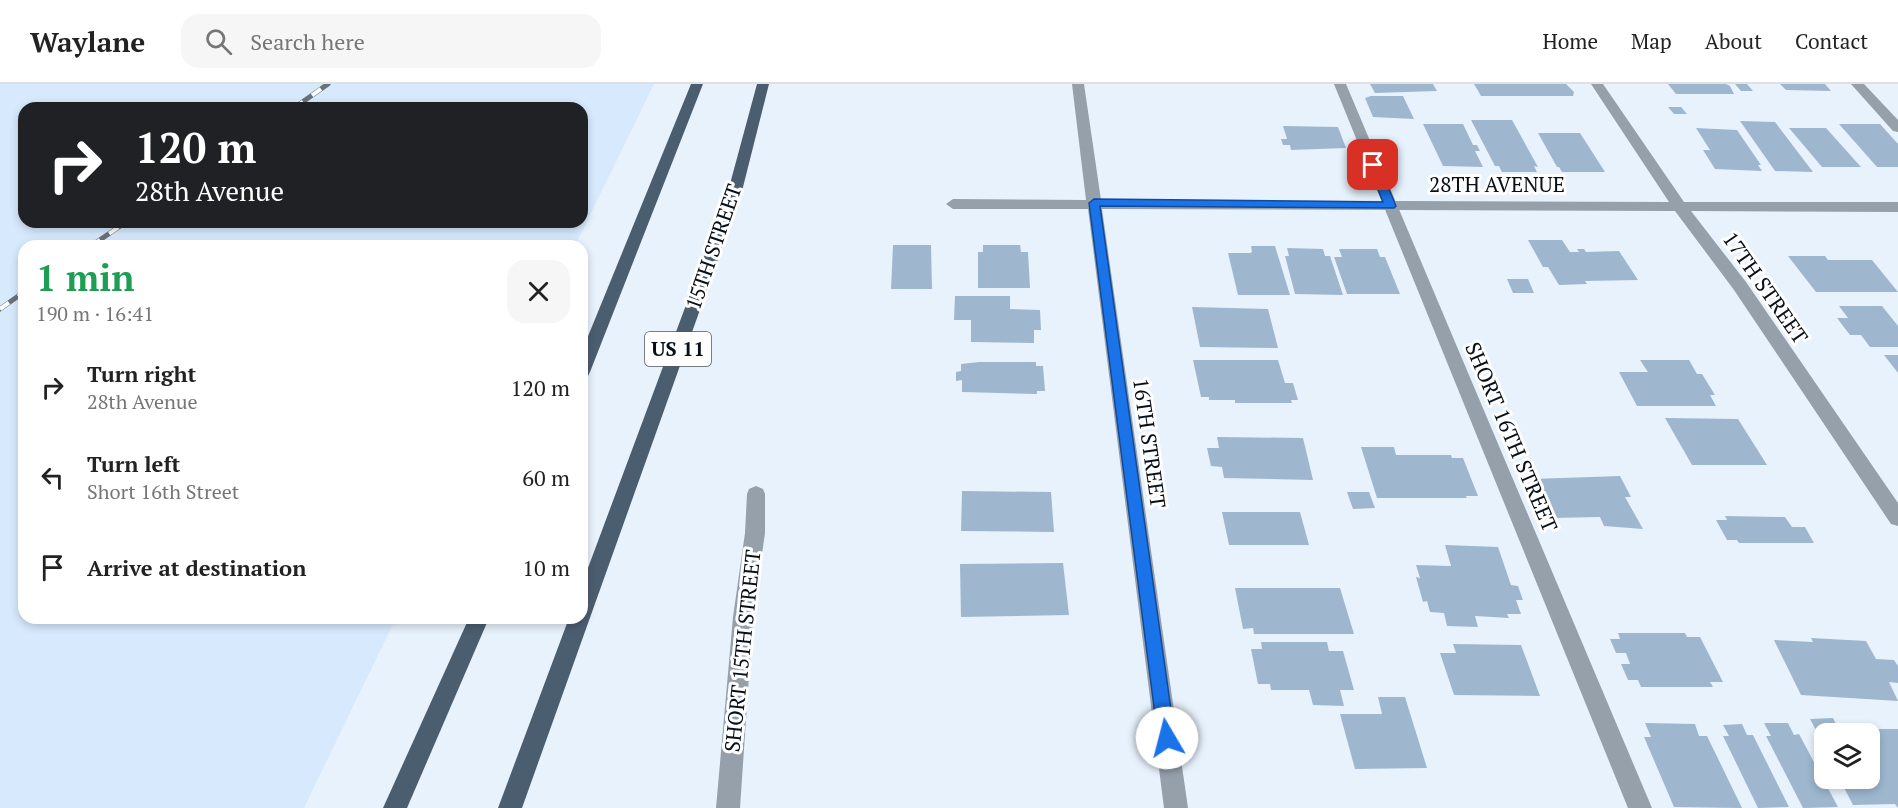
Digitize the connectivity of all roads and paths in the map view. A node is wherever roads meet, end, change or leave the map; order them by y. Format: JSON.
{"nodes":[{"id":1,"x":698,"y":84,"type":"edge"},
{"id":2,"x":763,"y":84,"type":"edge"},
{"id":3,"x":1078,"y":84,"type":"edge"},
{"id":4,"x":1340,"y":84,"type":"edge"},
{"id":5,"x":1597,"y":84,"type":"edge"},
{"id":6,"x":1857,"y":84,"type":"edge"},
{"id":7,"x":1898,"y":128,"type":"edge"},
{"id":8,"x":1094,"y":203,"type":"junction"},
{"id":9,"x":953,"y":204,"type":"dead end"},
{"id":10,"x":1390,"y":206,"type":"junction"},
{"id":11,"x":1680,"y":207,"type":"junction"},
{"id":12,"x":1898,"y":207,"type":"edge"},
{"id":13,"x":588,"y":357,"type":"edge"},
{"id":14,"x":756,"y":494,"type":"dead end"},
{"id":15,"x":1898,"y":518,"type":"edge"},
{"id":16,"x":588,"y":595,"type":"edge"},
{"id":17,"x":476,"y":624,"type":"edge"},
{"id":18,"x":577,"y":624,"type":"edge"},
{"id":19,"x":395,"y":808,"type":"edge"},
{"id":20,"x":510,"y":808,"type":"edge"},
{"id":21,"x":728,"y":808,"type":"edge"},
{"id":22,"x":1176,"y":808,"type":"edge"},
{"id":23,"x":1640,"y":808,"type":"edge"}],
"edges":[{"from":1,"to":13,"type":"main road"},
{"from":2,"to":16,"type":"main road","name":"15TH STREET","number":"US 11"},
{"from":3,"to":8,"type":"street","name":"16TH STREET"},
{"from":4,"to":10,"type":"street","name":"SHORT 16TH STREET"},
{"from":5,"to":11,"type":"street","name":"17TH STREET"},
{"from":6,"to":7,"type":"street"},
{"from":8,"to":9,"type":"street","name":"28TH AVENUE"},
{"from":8,"to":10,"type":"street","name":"28TH AVENUE"},
{"from":8,"to":22,"type":"street","name":"16TH STREET"},
{"from":10,"to":11,"type":"street","name":"28TH AVENUE"},
{"from":10,"to":23,"type":"street","name":"SHORT 16TH STREET"},
{"from":11,"to":12,"type":"street","name":"28TH AVENUE"},
{"from":11,"to":15,"type":"street","name":"17TH STREET"},
{"from":14,"to":21,"type":"street","name":"SHORT 15TH STREET"},
{"from":17,"to":19,"type":"main road"},
{"from":18,"to":20,"type":"main road"}]}
